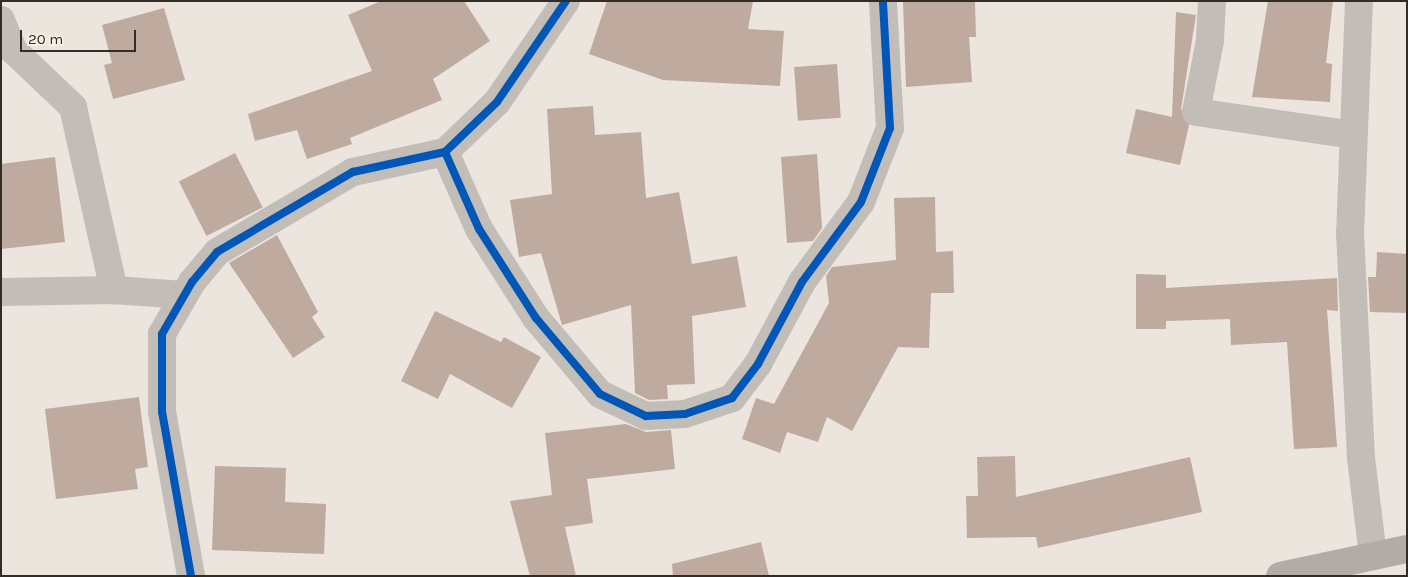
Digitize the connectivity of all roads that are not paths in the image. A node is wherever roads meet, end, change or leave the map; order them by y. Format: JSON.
{"nodes":[{"id":1,"x":566,"y":1,"type":"edge"},
{"id":2,"x":882,"y":1,"type":"edge"},
{"id":3,"x":1212,"y":1,"type":"edge"},
{"id":4,"x":1360,"y":1,"type":"edge"},
{"id":5,"x":1,"y":20,"type":"edge"},
{"id":6,"x":1352,"y":136,"type":"junction"},
{"id":7,"x":445,"y":152,"type":"junction"},
{"id":8,"x":114,"y":290,"type":"junction"},
{"id":9,"x":1,"y":292,"type":"edge"},
{"id":10,"x":184,"y":296,"type":"junction"},
{"id":11,"x":1407,"y":549,"type":"edge"},
{"id":12,"x":1373,"y":556,"type":"junction"},
{"id":13,"x":191,"y":576,"type":"edge"},
{"id":14,"x":1280,"y":576,"type":"edge"}],
"edges":[{"from":1,"to":7,"type":"street"},
{"from":2,"to":7,"type":"street"},
{"from":3,"to":6,"type":"street"},
{"from":4,"to":6,"type":"street"},
{"from":5,"to":8,"type":"street"},
{"from":6,"to":12,"type":"street"},
{"from":7,"to":10,"type":"street"},
{"from":8,"to":9,"type":"street"},
{"from":8,"to":10,"type":"street"},
{"from":10,"to":13,"type":"street"},
{"from":11,"to":12,"type":"main road"},
{"from":12,"to":14,"type":"main road"}]}
